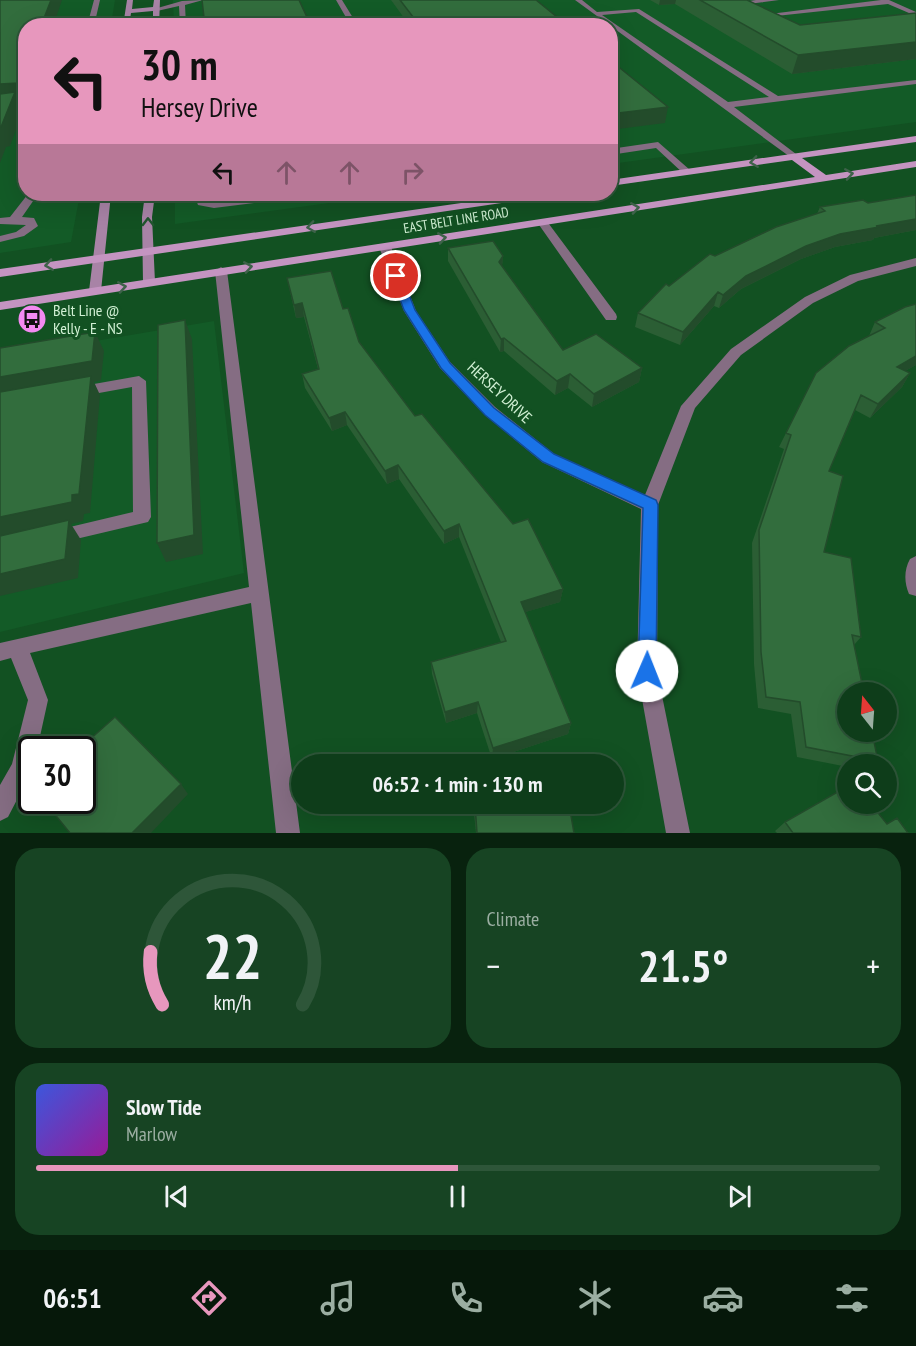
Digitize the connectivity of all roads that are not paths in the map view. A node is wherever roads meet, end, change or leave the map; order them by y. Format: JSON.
{"nodes":[{"id":1,"x":97,"y":0,"type":"edge"},
{"id":2,"x":130,"y":0,"type":"edge"},
{"id":3,"x":158,"y":0,"type":"edge"},
{"id":4,"x":200,"y":0,"type":"edge"},
{"id":5,"x":339,"y":0,"type":"edge"},
{"id":6,"x":578,"y":0,"type":"edge"},
{"id":7,"x":776,"y":0,"type":"edge"},
{"id":8,"x":886,"y":1,"type":"edge"},
{"id":9,"x":182,"y":3,"type":"junction"},
{"id":10,"x":157,"y":9,"type":"junction"},
{"id":11,"x":129,"y":11,"type":"junction"},
{"id":12,"x":741,"y":12,"type":"edge"},
{"id":13,"x":596,"y":14,"type":"junction"},
{"id":14,"x":916,"y":14,"type":"edge"},
{"id":15,"x":748,"y":16,"type":"edge"},
{"id":16,"x":92,"y":18,"type":"edge"},
{"id":17,"x":128,"y":18,"type":"edge"},
{"id":18,"x":156,"y":18,"type":"edge"},
{"id":19,"x":183,"y":18,"type":"edge"},
{"id":20,"x":350,"y":18,"type":"edge"},
{"id":21,"x":602,"y":18,"type":"edge"},
{"id":22,"x":618,"y":29,"type":"edge"},
{"id":23,"x":916,"y":82,"type":"edge"},
{"id":24,"x":777,"y":99,"type":"junction"},
{"id":25,"x":726,"y":105,"type":"junction"},
{"id":26,"x":18,"y":106,"type":"edge"},
{"id":27,"x":0,"y":108,"type":"edge"},
{"id":28,"x":916,"y":139,"type":"edge"},
{"id":29,"x":618,"y":151,"type":"edge"},
{"id":30,"x":793,"y":156,"type":"junction"},
{"id":31,"x":916,"y":164,"type":"edge"},
{"id":32,"x":687,"y":172,"type":"junction"},
{"id":33,"x":824,"y":178,"type":"junction"},
{"id":34,"x":618,"y":182,"type":"edge"},
{"id":35,"x":28,"y":201,"type":"edge"},
{"id":36,"x":105,"y":201,"type":"edge"},
{"id":37,"x":149,"y":201,"type":"edge"},
{"id":38,"x":201,"y":201,"type":"edge"},
{"id":39,"x":245,"y":201,"type":"edge"},
{"id":40,"x":463,"y":201,"type":"edge"},
{"id":41,"x":494,"y":201,"type":"edge"},
{"id":42,"x":466,"y":205,"type":"junction"},
{"id":43,"x":14,"y":220,"type":"junction"},
{"id":44,"x":0,"y":221,"type":"edge"},
{"id":45,"x":542,"y":222,"type":"junction"},
{"id":46,"x":0,"y":239,"type":"edge"},
{"id":47,"x":385,"y":247,"type":"junction"},
{"id":48,"x":149,"y":250,"type":"junction"},
{"id":49,"x":98,"y":258,"type":"junction"},
{"id":50,"x":916,"y":262,"type":"edge"},
{"id":51,"x":221,"y":271,"type":"junction"},
{"id":52,"x":0,"y":273,"type":"edge"},
{"id":53,"x":149,"y":282,"type":"junction"},
{"id":54,"x":95,"y":291,"type":"junction"},
{"id":55,"x":0,"y":306,"type":"edge"},
{"id":56,"x":611,"y":316,"type":"dead end"},
{"id":57,"x":58,"y":395,"type":"edge"},
{"id":58,"x":650,"y":505,"type":"junction"},
{"id":59,"x":44,"y":539,"type":"edge"},
{"id":60,"x":916,"y":564,"type":"edge"},
{"id":61,"x":916,"y":588,"type":"edge"},
{"id":62,"x":260,"y":593,"type":"junction"},
{"id":63,"x":9,"y":650,"type":"edge"},
{"id":64,"x":0,"y":809,"type":"edge"},
{"id":65,"x":288,"y":833,"type":"edge"},
{"id":66,"x":678,"y":833,"type":"edge"}],
"edges":[{"from":1,"to":16,"type":"street"},
{"from":2,"to":11,"type":"street"},
{"from":3,"to":10,"type":"street"},
{"from":4,"to":9,"type":"street"},
{"from":5,"to":20,"type":"street"},
{"from":6,"to":13,"type":"street"},
{"from":7,"to":12,"type":"street"},
{"from":8,"to":14,"type":"street"},
{"from":8,"to":15,"type":"street"},
{"from":9,"to":10,"type":"street"},
{"from":9,"to":19,"type":"street"},
{"from":10,"to":11,"type":"street"},
{"from":10,"to":18,"type":"street"},
{"from":11,"to":17,"type":"street"},
{"from":13,"to":21,"type":"street"},
{"from":13,"to":24,"type":"street"},
{"from":22,"to":25,"type":"street"},
{"from":23,"to":24,"type":"street"},
{"from":24,"to":25,"type":"street"},
{"from":25,"to":30,"type":"street"},
{"from":26,"to":27,"type":"street"},
{"from":28,"to":30,"type":"main road"},
{"from":29,"to":32,"type":"street"},
{"from":30,"to":32,"type":"main road","one_way":true},
{"from":30,"to":33,"type":"main road"},
{"from":33,"to":31,"type":"main road","name":"EAST BELT LINE ROAD","one_way":true},
{"from":32,"to":34,"type":"main road"},
{"from":45,"to":33,"type":"main road","name":"EAST BELT LINE ROAD","one_way":true},
{"from":35,"to":43,"type":"street"},
{"from":36,"to":49,"type":"street"},
{"from":48,"to":37,"type":"street","one_way":true},
{"from":38,"to":39,"type":"street"},
{"from":40,"to":42,"type":"street"},
{"from":41,"to":42,"type":"main road","name":"EAST BELT LINE ROAD"},
{"from":42,"to":48,"type":"main road","name":"EAST BELT LINE ROAD","one_way":true},
{"from":43,"to":44,"type":"street"},
{"from":43,"to":46,"type":"street"},
{"from":47,"to":45,"type":"main road","name":"EAST BELT LINE ROAD","one_way":true},
{"from":45,"to":56,"type":"street"},
{"from":51,"to":47,"type":"main road","name":"EAST BELT LINE ROAD","one_way":true},
{"from":47,"to":58,"type":"street","name":"HERSEY DRIVE"},
{"from":48,"to":49,"type":"main road","name":"EAST BELT LINE ROAD"},
{"from":48,"to":53,"type":"street"},
{"from":49,"to":52,"type":"main road","name":"EAST BELT LINE ROAD","one_way":true},
{"from":49,"to":54,"type":"street"},
{"from":50,"to":58,"type":"street"},
{"from":51,"to":53,"type":"main road","name":"EAST BELT LINE ROAD"},
{"from":51,"to":62,"type":"street"},
{"from":54,"to":53,"type":"main road","name":"EAST BELT LINE ROAD","one_way":true},
{"from":54,"to":55,"type":"main road","name":"EAST BELT LINE ROAD"},
{"from":57,"to":59,"type":"street"},
{"from":58,"to":66,"type":"street"},
{"from":60,"to":61,"type":"street"},
{"from":62,"to":63,"type":"street"},
{"from":62,"to":65,"type":"street"},
{"from":63,"to":64,"type":"street"}]}
